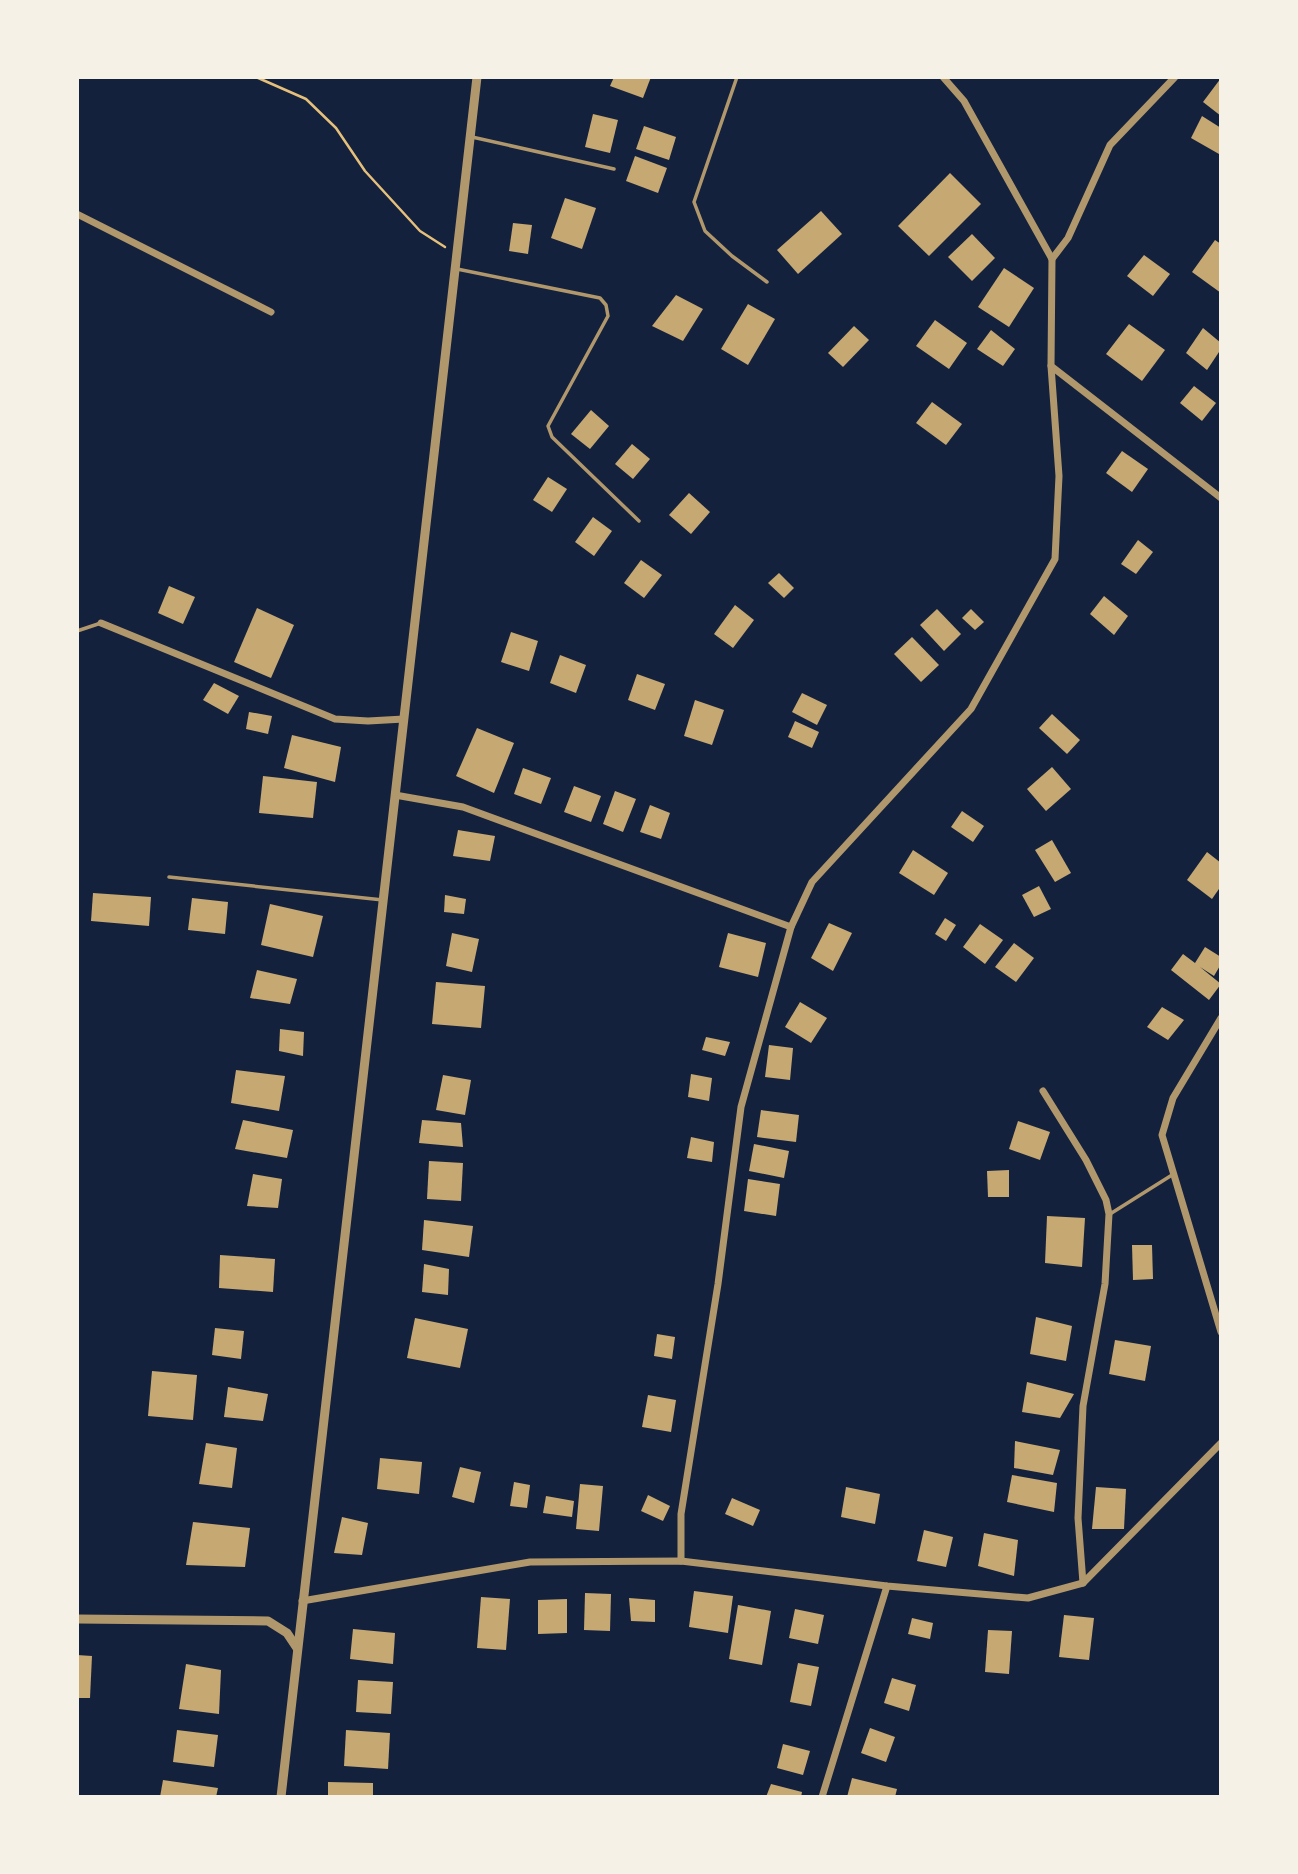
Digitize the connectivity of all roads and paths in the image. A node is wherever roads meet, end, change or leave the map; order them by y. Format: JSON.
{"nodes":[{"id":1,"x":256,"y":77,"type":"edge"},
{"id":2,"x":477,"y":77,"type":"edge"},
{"id":3,"x":737,"y":77,"type":"edge"},
{"id":4,"x":943,"y":77,"type":"edge"},
{"id":5,"x":1175,"y":77,"type":"edge"},
{"id":6,"x":470,"y":137,"type":"junction"},
{"id":7,"x":614,"y":169,"type":"dead end"},
{"id":8,"x":77,"y":214,"type":"edge"},
{"id":9,"x":456,"y":254,"type":"junction"},
{"id":10,"x":1052,"y":259,"type":"junction"},
{"id":11,"x":454,"y":269,"type":"junction"},
{"id":12,"x":767,"y":282,"type":"dead end"},
{"id":13,"x":271,"y":312,"type":"dead end"},
{"id":14,"x":1051,"y":366,"type":"junction"},
{"id":15,"x":1221,"y":498,"type":"edge"},
{"id":16,"x":639,"y":521,"type":"dead end"},
{"id":17,"x":101,"y":624,"type":"joint"},
{"id":18,"x":77,"y":631,"type":"edge"},
{"id":19,"x":404,"y":719,"type":"junction"},
{"id":20,"x":395,"y":795,"type":"junction"},
{"id":21,"x":169,"y":877,"type":"dead end"},
{"id":22,"x":383,"y":900,"type":"junction"},
{"id":23,"x":790,"y":927,"type":"junction"},
{"id":24,"x":1221,"y":1018,"type":"edge"},
{"id":25,"x":1043,"y":1091,"type":"dead end"},
{"id":26,"x":1174,"y":1174,"type":"junction"},
{"id":27,"x":1110,"y":1214,"type":"junction"},
{"id":28,"x":1221,"y":1332,"type":"edge"},
{"id":29,"x":1221,"y":1443,"type":"edge"},
{"id":30,"x":681,"y":1561,"type":"junction"},
{"id":31,"x":1083,"y":1583,"type":"junction"},
{"id":32,"x":887,"y":1586,"type":"junction"},
{"id":33,"x":302,"y":1601,"type":"junction"},
{"id":34,"x":77,"y":1619,"type":"edge"},
{"id":35,"x":297,"y":1648,"type":"junction"},
{"id":36,"x":281,"y":1797,"type":"edge"},
{"id":37,"x":822,"y":1797,"type":"edge"}],
"edges":[{"from":1,"to":9,"type":"path"},
{"from":2,"to":6,"type":"street"},
{"from":3,"to":12,"type":"lane"},
{"from":4,"to":10,"type":"street"},
{"from":5,"to":10,"type":"street"},
{"from":6,"to":7,"type":"lane"},
{"from":6,"to":9,"type":"street"},
{"from":8,"to":13,"type":"street"},
{"from":9,"to":11,"type":"street"},
{"from":10,"to":14,"type":"street"},
{"from":11,"to":16,"type":"lane"},
{"from":11,"to":19,"type":"street"},
{"from":14,"to":15,"type":"street"},
{"from":14,"to":23,"type":"street"},
{"from":17,"to":18,"type":"lane"},
{"from":17,"to":19,"type":"street"},
{"from":19,"to":20,"type":"street"},
{"from":20,"to":22,"type":"street"},
{"from":20,"to":23,"type":"street"},
{"from":21,"to":22,"type":"lane"},
{"from":22,"to":33,"type":"street"},
{"from":23,"to":30,"type":"street"},
{"from":24,"to":26,"type":"street"},
{"from":25,"to":27,"type":"street"},
{"from":26,"to":27,"type":"lane"},
{"from":26,"to":28,"type":"street"},
{"from":27,"to":31,"type":"street"},
{"from":29,"to":31,"type":"street"},
{"from":30,"to":32,"type":"street"},
{"from":30,"to":33,"type":"street"},
{"from":31,"to":32,"type":"street"},
{"from":32,"to":37,"type":"street"},
{"from":33,"to":35,"type":"street"},
{"from":34,"to":35,"type":"street"},
{"from":35,"to":36,"type":"street"}]}
